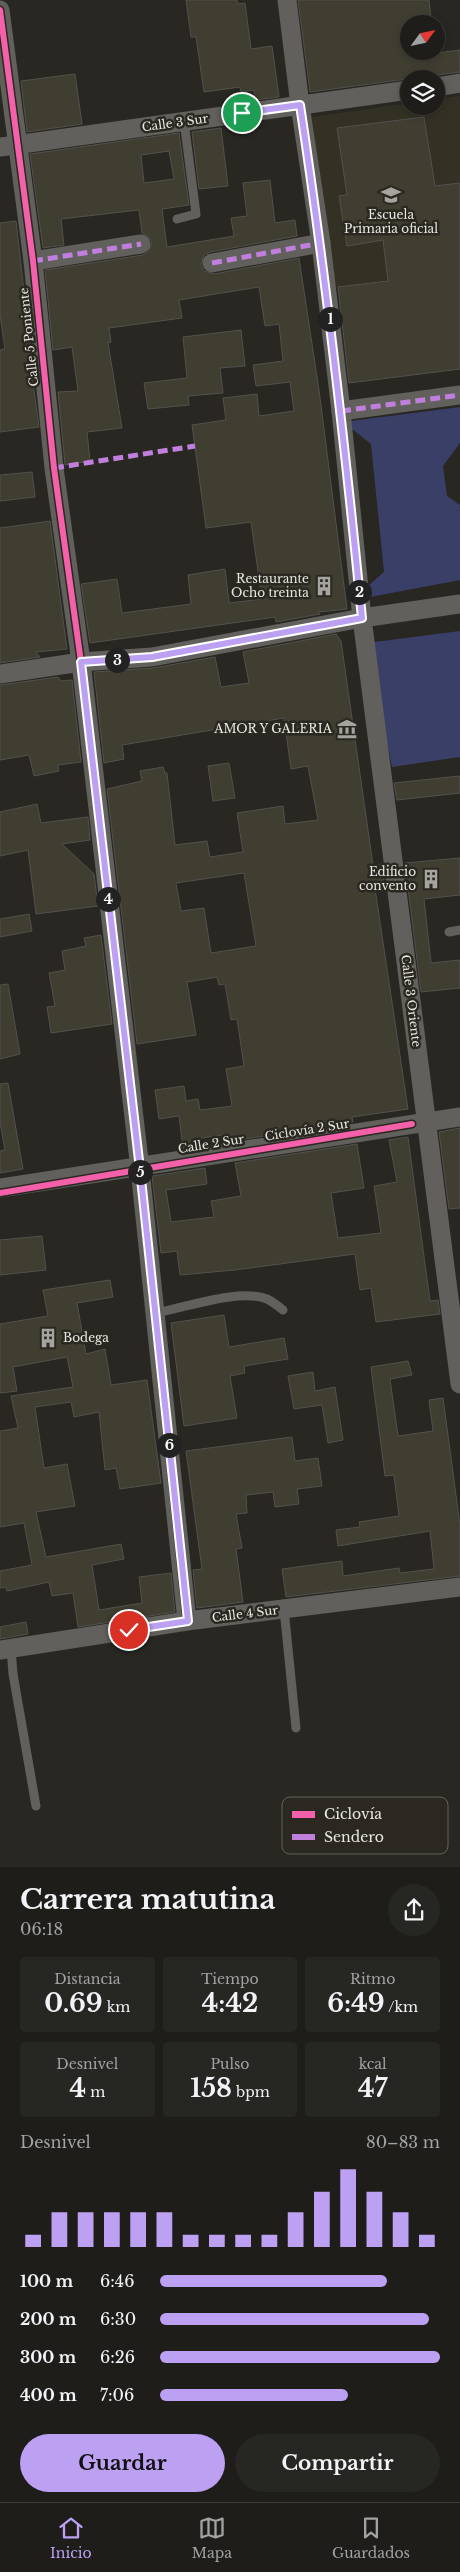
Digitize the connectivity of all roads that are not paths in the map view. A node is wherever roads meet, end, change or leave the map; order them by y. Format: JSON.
{"nodes":[{"id":1,"x":287,"y":0,"type":"edge"},
{"id":2,"x":0,"y":10,"type":"edge"},
{"id":3,"x":460,"y":83,"type":"edge"},
{"id":4,"x":445,"y":85,"type":"edge"},
{"id":5,"x":400,"y":91,"type":"edge"},
{"id":6,"x":300,"y":105,"type":"junction"},
{"id":7,"x":184,"y":122,"type":"junction"},
{"id":8,"x":9,"y":146,"type":"edge"},
{"id":9,"x":177,"y":218,"type":"dead end"},
{"id":10,"x":321,"y":243,"type":"junction"},
{"id":11,"x":141,"y":244,"type":"dead end"},
{"id":12,"x":33,"y":261,"type":"junction"},
{"id":13,"x":212,"y":262,"type":"dead end"},
{"id":14,"x":460,"y":395,"type":"edge"},
{"id":15,"x":341,"y":411,"type":"junction"},
{"id":16,"x":460,"y":604,"type":"edge"},
{"id":17,"x":362,"y":618,"type":"junction"},
{"id":18,"x":81,"y":662,"type":"junction"},
{"id":19,"x":0,"y":674,"type":"edge"},
{"id":20,"x":460,"y":930,"type":"edge"},
{"id":21,"x":449,"y":932,"type":"dead end"},
{"id":22,"x":460,"y":1117,"type":"edge"},
{"id":23,"x":426,"y":1122,"type":"junction"},
{"id":24,"x":140,"y":1166,"type":"junction"},
{"id":25,"x":0,"y":1188,"type":"edge"},
{"id":26,"x":283,"y":1310,"type":"dead end"},
{"id":27,"x":155,"y":1313,"type":"junction"},
{"id":28,"x":460,"y":1384,"type":"edge"},
{"id":29,"x":460,"y":1587,"type":"edge"},
{"id":30,"x":284,"y":1609,"type":"junction"},
{"id":31,"x":188,"y":1621,"type":"junction"},
{"id":32,"x":5,"y":1649,"type":"edge"},
{"id":33,"x":296,"y":1728,"type":"dead end"},
{"id":34,"x":36,"y":1806,"type":"dead end"}],
"edges":[{"from":1,"to":6,"type":"street","name":"Calle 3 Oriente"},
{"from":2,"to":8,"type":"street","name":"Calle 5 Poniente"},
{"from":3,"to":4,"type":"street"},
{"from":5,"to":6,"type":"street","name":"Calle 3 Sur"},
{"from":6,"to":7,"type":"street","name":"Calle 3 Sur"},
{"from":6,"to":10,"type":"street","name":"Calle 3 Oriente"},
{"from":7,"to":8,"type":"street","name":"Calle 3 Sur"},
{"from":7,"to":9,"type":"lane"},
{"from":8,"to":12,"type":"street","name":"Calle 5 Poniente"},
{"from":10,"to":13,"type":"street"},
{"from":10,"to":15,"type":"street","name":"Calle 3 Oriente"},
{"from":11,"to":12,"type":"street"},
{"from":12,"to":18,"type":"street","name":"Calle 5 Poniente"},
{"from":14,"to":15,"type":"street"},
{"from":15,"to":17,"type":"street","name":"Calle 3 Oriente"},
{"from":16,"to":17,"type":"street"},
{"from":17,"to":18,"type":"street"},
{"from":17,"to":23,"type":"street","name":"Calle 3 Oriente"},
{"from":18,"to":19,"type":"street"},
{"from":18,"to":24,"type":"street","name":"Calle 5 Poniente"},
{"from":20,"to":21,"type":"lane"},
{"from":22,"to":23,"type":"street","name":"Calle 2 Sur"},
{"from":23,"to":24,"type":"street","name":"Calle 2 Sur"},
{"from":23,"to":28,"type":"street","name":"Calle 3 Oriente"},
{"from":24,"to":25,"type":"street","name":"Calle 2 Sur"},
{"from":24,"to":27,"type":"street","name":"Calle 5 Poniente"},
{"from":26,"to":27,"type":"lane"},
{"from":27,"to":31,"type":"street","name":"Calle 5 Poniente"},
{"from":29,"to":30,"type":"street","name":"Calle 4 Sur"},
{"from":30,"to":31,"type":"street","name":"Calle 4 Sur"},
{"from":30,"to":33,"type":"lane"},
{"from":31,"to":32,"type":"street","name":"Calle 4 Sur"},
{"from":32,"to":34,"type":"lane"}]}
